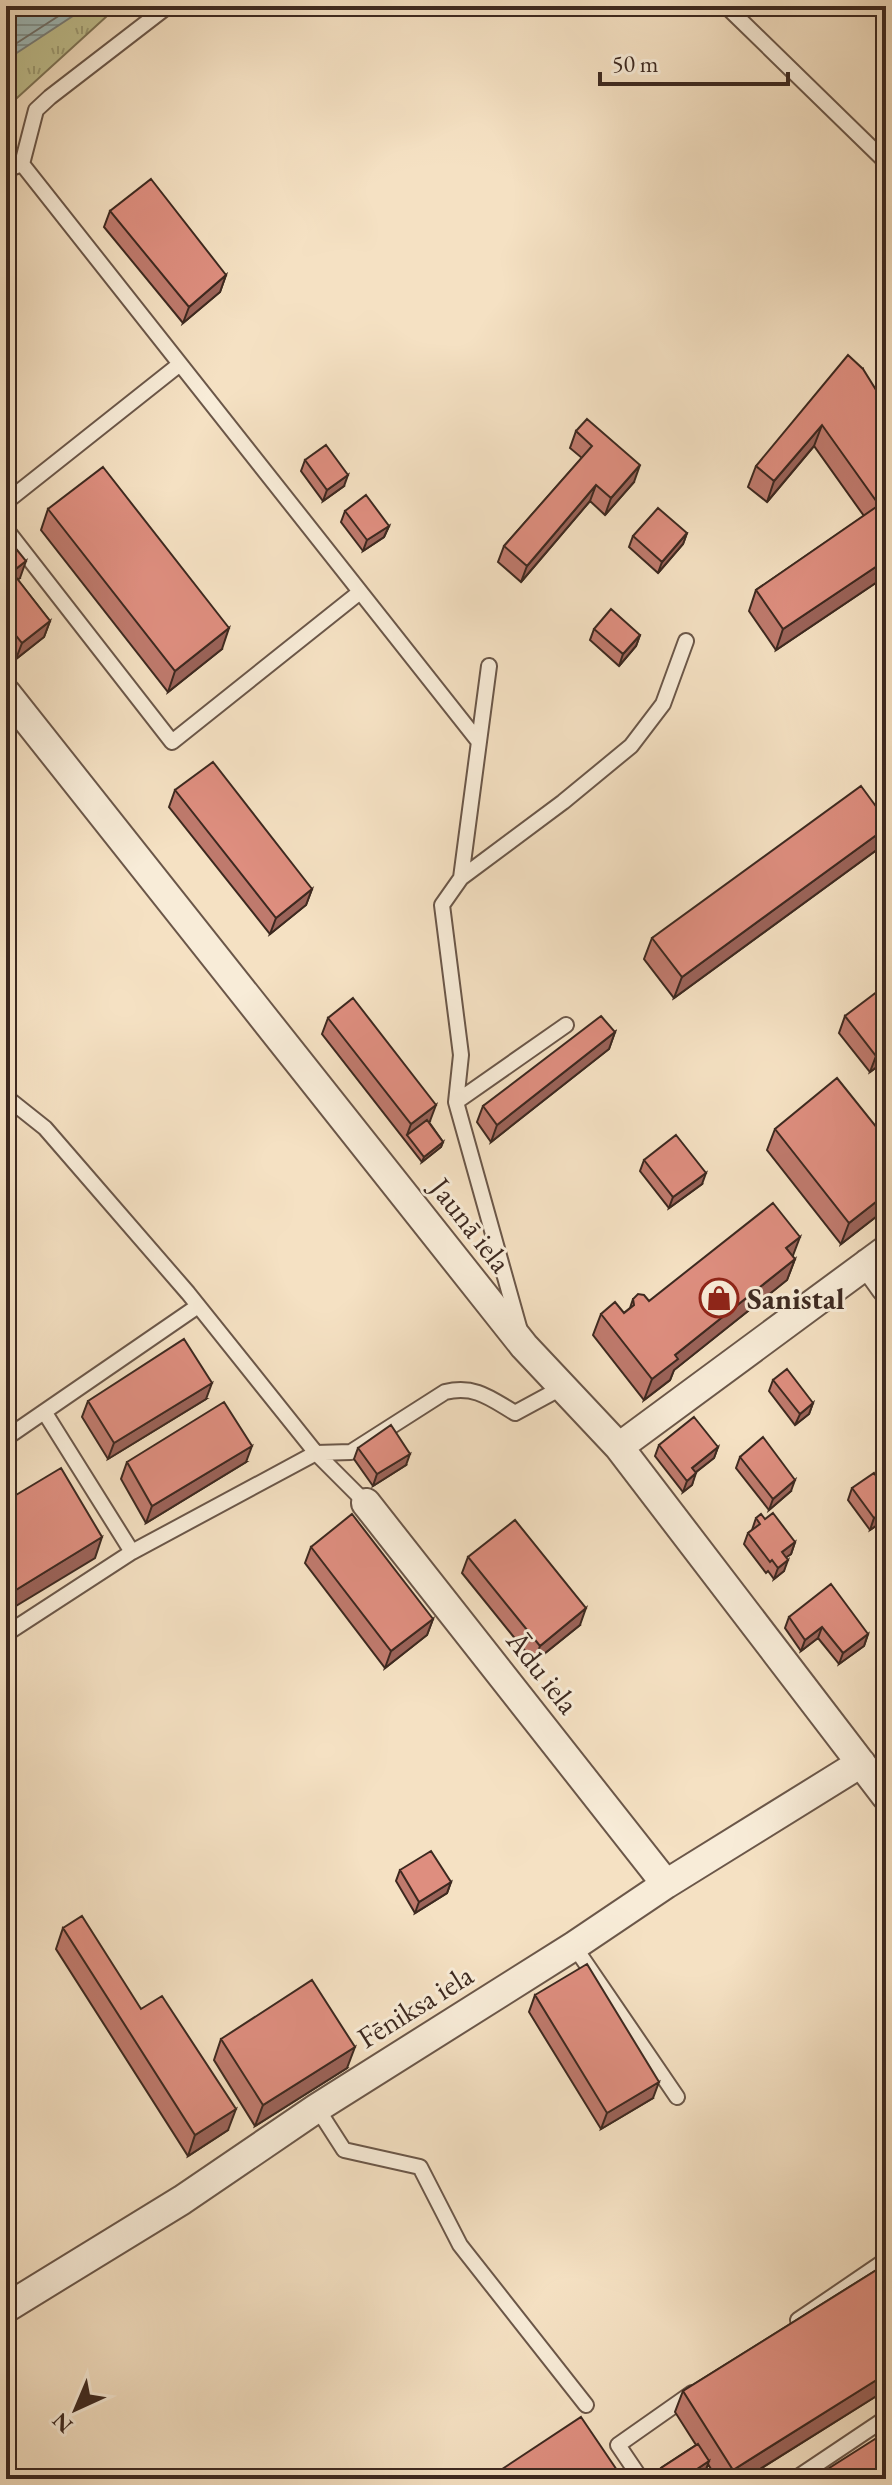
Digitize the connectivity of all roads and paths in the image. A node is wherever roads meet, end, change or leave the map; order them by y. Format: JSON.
{"nodes":[{"id":1,"x":168,"y":6,"type":"edge"},
{"id":2,"x":726,"y":6,"type":"edge"},
{"id":3,"x":886,"y":162,"type":"edge"},
{"id":4,"x":22,"y":164,"type":"junction"},
{"id":5,"x":6,"y":170,"type":"edge"},
{"id":6,"x":180,"y":364,"type":"junction"},
{"id":7,"x":6,"y":502,"type":"edge"},
{"id":8,"x":6,"y":529,"type":"edge"},
{"id":9,"x":360,"y":592,"type":"junction"},
{"id":10,"x":686,"y":641,"type":"dead end"},
{"id":11,"x":489,"y":666,"type":"dead end"},
{"id":12,"x":6,"y":693,"type":"edge"},
{"id":13,"x":479,"y":742,"type":"junction"},
{"id":14,"x":461,"y":878,"type":"junction"},
{"id":15,"x":566,"y":1025,"type":"dead end"},
{"id":16,"x":6,"y":1097,"type":"edge"},
{"id":17,"x":456,"y":1102,"type":"junction"},
{"id":18,"x":877,"y":1257,"type":"edge"},
{"id":19,"x":886,"y":1288,"type":"edge"},
{"id":20,"x":198,"y":1306,"type":"junction"},
{"id":21,"x":524,"y":1346,"type":"junction"},
{"id":22,"x":563,"y":1387,"type":"junction"},
{"id":23,"x":45,"y":1413,"type":"junction"},
{"id":24,"x":6,"y":1438,"type":"edge"},
{"id":25,"x":619,"y":1447,"type":"junction"},
{"id":26,"x":316,"y":1453,"type":"junction"},
{"id":27,"x":366,"y":1503,"type":"joint"},
{"id":28,"x":132,"y":1552,"type":"junction"},
{"id":29,"x":6,"y":1634,"type":"edge"},
{"id":30,"x":861,"y":1763,"type":"junction"},
{"id":31,"x":886,"y":1796,"type":"edge"},
{"id":32,"x":666,"y":1884,"type":"junction"},
{"id":33,"x":574,"y":1946,"type":"junction"},
{"id":34,"x":677,"y":2097,"type":"dead end"},
{"id":35,"x":317,"y":2108,"type":"junction"},
{"id":36,"x":886,"y":2260,"type":"edge"},
{"id":37,"x":6,"y":2308,"type":"edge"},
{"id":38,"x":784,"y":2330,"type":"edge"},
{"id":39,"x":707,"y":2383,"type":"edge"},
{"id":40,"x":586,"y":2405,"type":"dead end"},
{"id":41,"x":886,"y":2418,"type":"edge"},
{"id":42,"x":641,"y":2479,"type":"edge"},
{"id":43,"x":795,"y":2479,"type":"edge"}],
"edges":[{"from":1,"to":4,"type":"lane"},
{"from":2,"to":3,"type":"lane"},
{"from":4,"to":5,"type":"lane"},
{"from":4,"to":6,"type":"lane"},
{"from":6,"to":7,"type":"lane"},
{"from":6,"to":9,"type":"lane"},
{"from":8,"to":9,"type":"lane"},
{"from":9,"to":13,"type":"lane"},
{"from":10,"to":14,"type":"lane"},
{"from":11,"to":13,"type":"lane"},
{"from":12,"to":21,"type":"street","name":"Jaunā iela"},
{"from":13,"to":14,"type":"lane"},
{"from":14,"to":17,"type":"lane"},
{"from":15,"to":17,"type":"lane"},
{"from":16,"to":20,"type":"lane"},
{"from":17,"to":21,"type":"lane"},
{"from":18,"to":19,"type":"street"},
{"from":18,"to":25,"type":"street"},
{"from":20,"to":23,"type":"lane"},
{"from":20,"to":26,"type":"lane"},
{"from":21,"to":22,"type":"street","name":"Jaunā iela"},
{"from":22,"to":25,"type":"street","name":"Jaunā iela"},
{"from":22,"to":26,"type":"lane"},
{"from":23,"to":24,"type":"lane"},
{"from":23,"to":28,"type":"lane"},
{"from":25,"to":30,"type":"street","name":"Jaunā iela"},
{"from":26,"to":27,"type":"lane"},
{"from":26,"to":28,"type":"lane"},
{"from":27,"to":32,"type":"street","name":"Ādu iela"},
{"from":28,"to":29,"type":"lane"},
{"from":30,"to":31,"type":"street","name":"Jaunā iela"},
{"from":30,"to":32,"type":"street","name":"Fēniksa iela"},
{"from":32,"to":33,"type":"street","name":"Fēniksa iela"},
{"from":33,"to":34,"type":"lane"},
{"from":33,"to":35,"type":"street","name":"Fēniksa iela"},
{"from":35,"to":37,"type":"street","name":"Fēniksa iela"},
{"from":35,"to":40,"type":"lane"},
{"from":36,"to":38,"type":"lane"},
{"from":39,"to":42,"type":"lane"},
{"from":41,"to":43,"type":"lane"}]}
